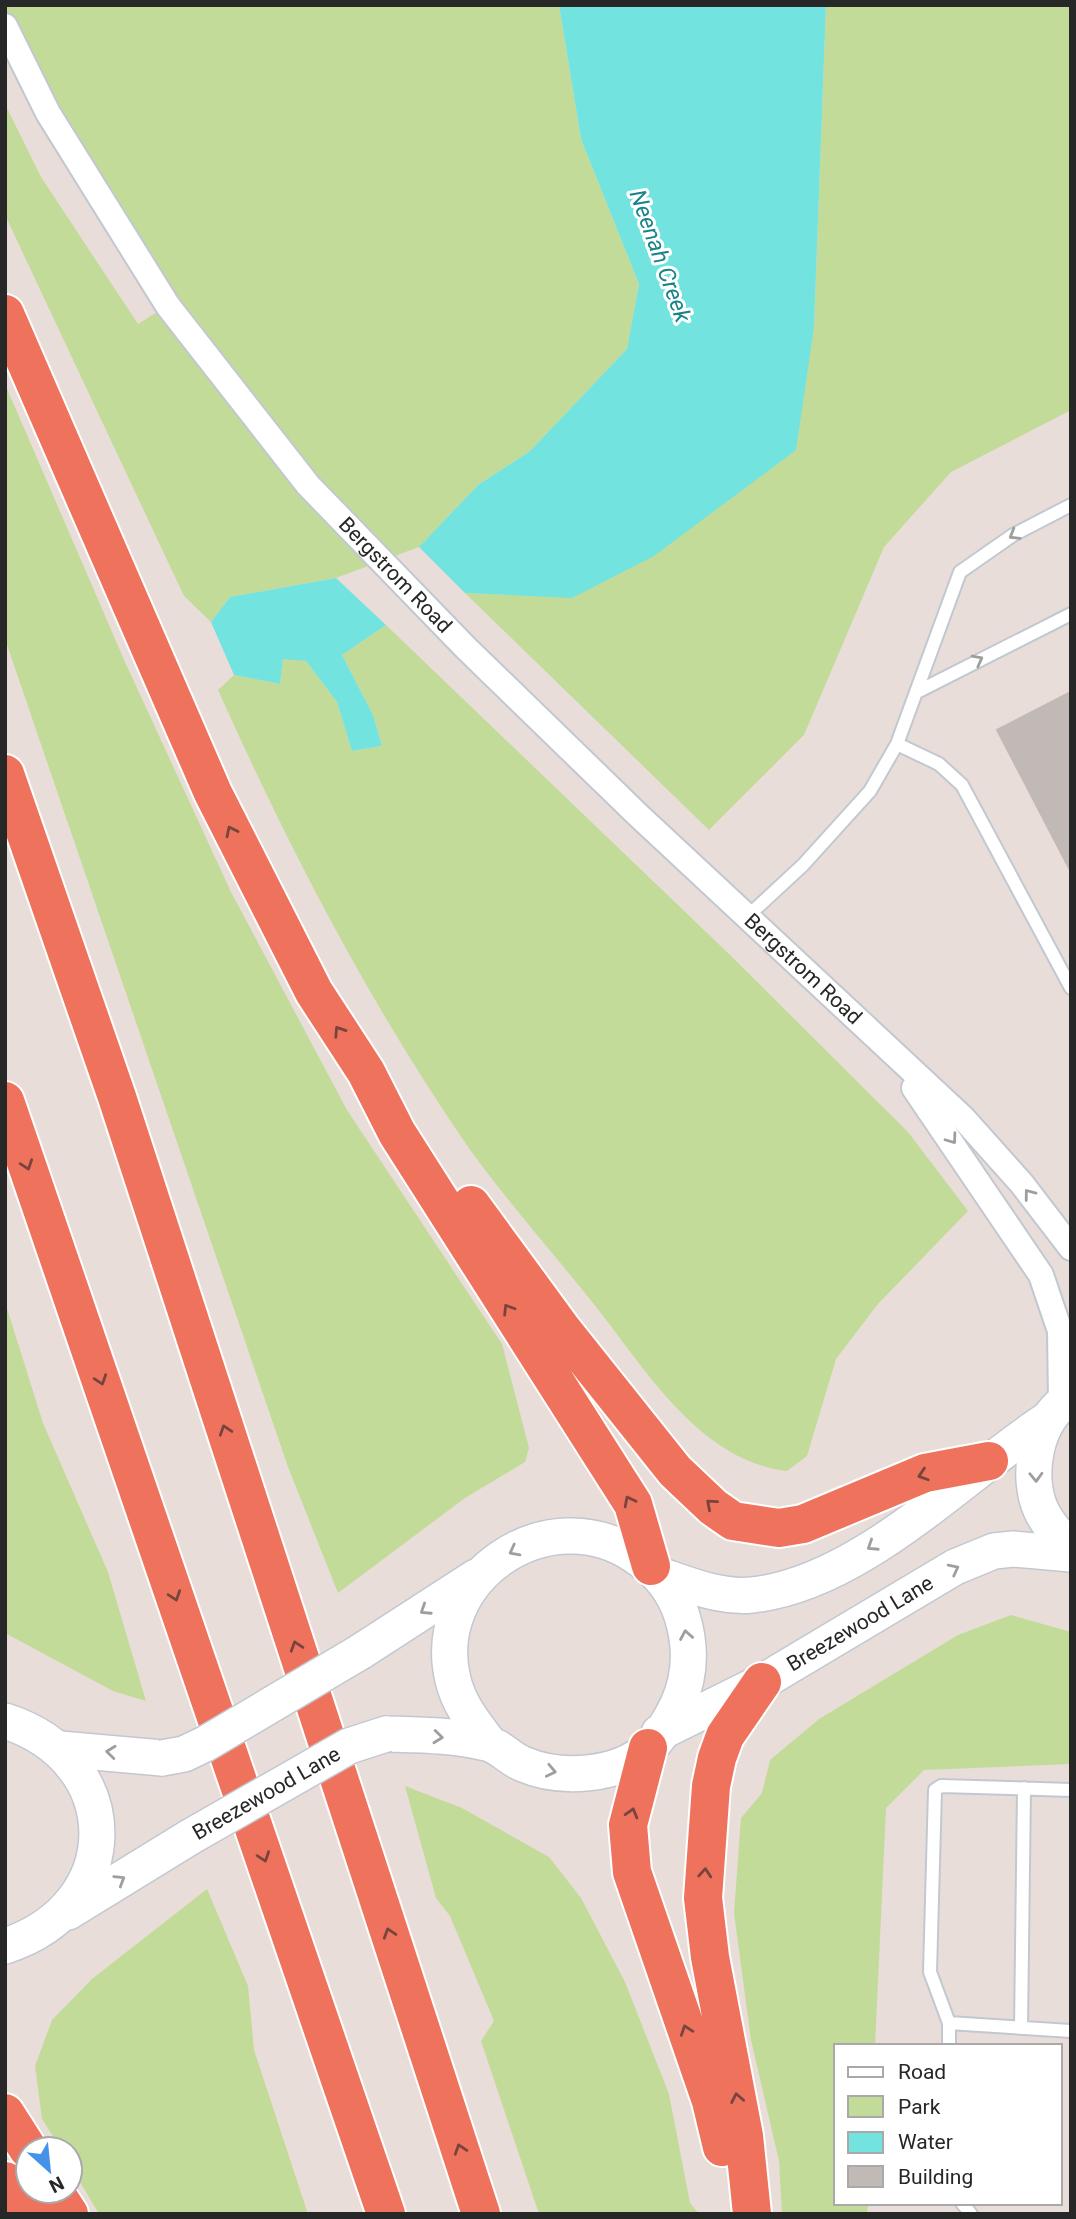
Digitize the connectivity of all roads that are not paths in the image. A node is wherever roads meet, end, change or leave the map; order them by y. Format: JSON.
{"nodes":[{"id":1,"x":5,"y":26,"type":"edge"},
{"id":2,"x":5,"y":314,"type":"edge"},
{"id":3,"x":1071,"y":505,"type":"edge"},
{"id":4,"x":1071,"y":614,"type":"edge"},
{"id":5,"x":918,"y":692,"type":"junction"},
{"id":6,"x":897,"y":744,"type":"junction"},
{"id":7,"x":5,"y":775,"type":"edge"},
{"id":8,"x":749,"y":915,"type":"junction"},
{"id":9,"x":1071,"y":988,"type":"edge"},
{"id":10,"x":883,"y":1045,"type":"junction"},
{"id":11,"x":366,"y":1072,"type":"junction"},
{"id":12,"x":5,"y":1101,"type":"edge"},
{"id":13,"x":1071,"y":1248,"type":"edge"},
{"id":14,"x":1059,"y":1407,"type":"edge"},
{"id":15,"x":989,"y":1461,"type":"junction"},
{"id":16,"x":1071,"y":1548,"type":"edge"},
{"id":17,"x":1071,"y":1554,"type":"edge"},
{"id":18,"x":655,"y":1570,"type":"junction"},
{"id":19,"x":482,"y":1573,"type":"junction"},
{"id":20,"x":762,"y":1682,"type":"junction"},
{"id":21,"x":5,"y":1721,"type":"edge"},
{"id":22,"x":654,"y":1741,"type":"junction"},
{"id":23,"x":489,"y":1743,"type":"junction"},
{"id":24,"x":60,"y":1749,"type":"junction"},
{"id":25,"x":1024,"y":1788,"type":"junction"},
{"id":26,"x":1071,"y":1790,"type":"edge"},
{"id":27,"x":62,"y":1916,"type":"junction"},
{"id":28,"x":5,"y":1946,"type":"edge"},
{"id":29,"x":949,"y":2023,"type":"junction"},
{"id":30,"x":1021,"y":2028,"type":"junction"},
{"id":31,"x":1071,"y":2031,"type":"edge"},
{"id":32,"x":949,"y":2044,"type":"edge"},
{"id":33,"x":5,"y":2113,"type":"edge"},
{"id":34,"x":19,"y":2135,"type":"edge"},
{"id":35,"x":5,"y":2181,"type":"edge"},
{"id":36,"x":30,"y":2214,"type":"edge"},
{"id":37,"x":386,"y":2214,"type":"edge"},
{"id":38,"x":481,"y":2214,"type":"edge"},
{"id":39,"x":738,"y":2214,"type":"edge"},
{"id":40,"x":752,"y":2214,"type":"edge"}],
"edges":[{"from":1,"to":8,"type":"street","name":"Bergstrom Road"},
{"from":11,"to":2,"type":"highway","one_way":true},
{"from":3,"to":5,"type":"lane","one_way":true},
{"from":5,"to":4,"type":"lane","one_way":true},
{"from":5,"to":6,"type":"lane"},
{"from":6,"to":8,"type":"lane"},
{"from":6,"to":9,"type":"lane"},
{"from":38,"to":7,"type":"highway","one_way":true},
{"from":8,"to":10,"type":"street","name":"Bergstrom Road"},
{"from":13,"to":10,"type":"street","name":"Bergstrom Road","one_way":true},
{"from":10,"to":14,"type":"street","name":"Bergstrom Road","one_way":true},
{"from":15,"to":11,"type":"highway","one_way":true},
{"from":18,"to":11,"type":"highway","one_way":true},
{"from":12,"to":37,"type":"highway","one_way":true},
{"from":14,"to":15,"type":"main road"},
{"from":14,"to":16,"type":"main road","one_way":true},
{"from":15,"to":18,"type":"main road","one_way":true},
{"from":20,"to":17,"type":"main road","name":"Breezewood Lane","one_way":true},
{"from":18,"to":19,"type":"main road","one_way":true},
{"from":22,"to":18,"type":"main road","one_way":true},
{"from":19,"to":23,"type":"main road"},
{"from":19,"to":24,"type":"main road","one_way":true,"bridge":true},
{"from":20,"to":22,"type":"main road","name":"Breezewood Lane"},
{"from":40,"to":20,"type":"highway","one_way":true},
{"from":21,"to":24,"type":"main road"},
{"from":23,"to":22,"type":"main road","one_way":true},
{"from":39,"to":22,"type":"highway","one_way":true},
{"from":27,"to":23,"type":"main road","name":"Breezewood Lane","one_way":true,"bridge":true},
{"from":24,"to":27,"type":"main road"},
{"from":25,"to":26,"type":"lane"},
{"from":25,"to":29,"type":"lane"},
{"from":25,"to":30,"type":"lane"},
{"from":27,"to":28,"type":"main road"},
{"from":29,"to":30,"type":"lane"},
{"from":29,"to":32,"type":"lane"},
{"from":30,"to":31,"type":"lane"},
{"from":33,"to":34,"type":"highway"},
{"from":35,"to":36,"type":"highway"}]}
